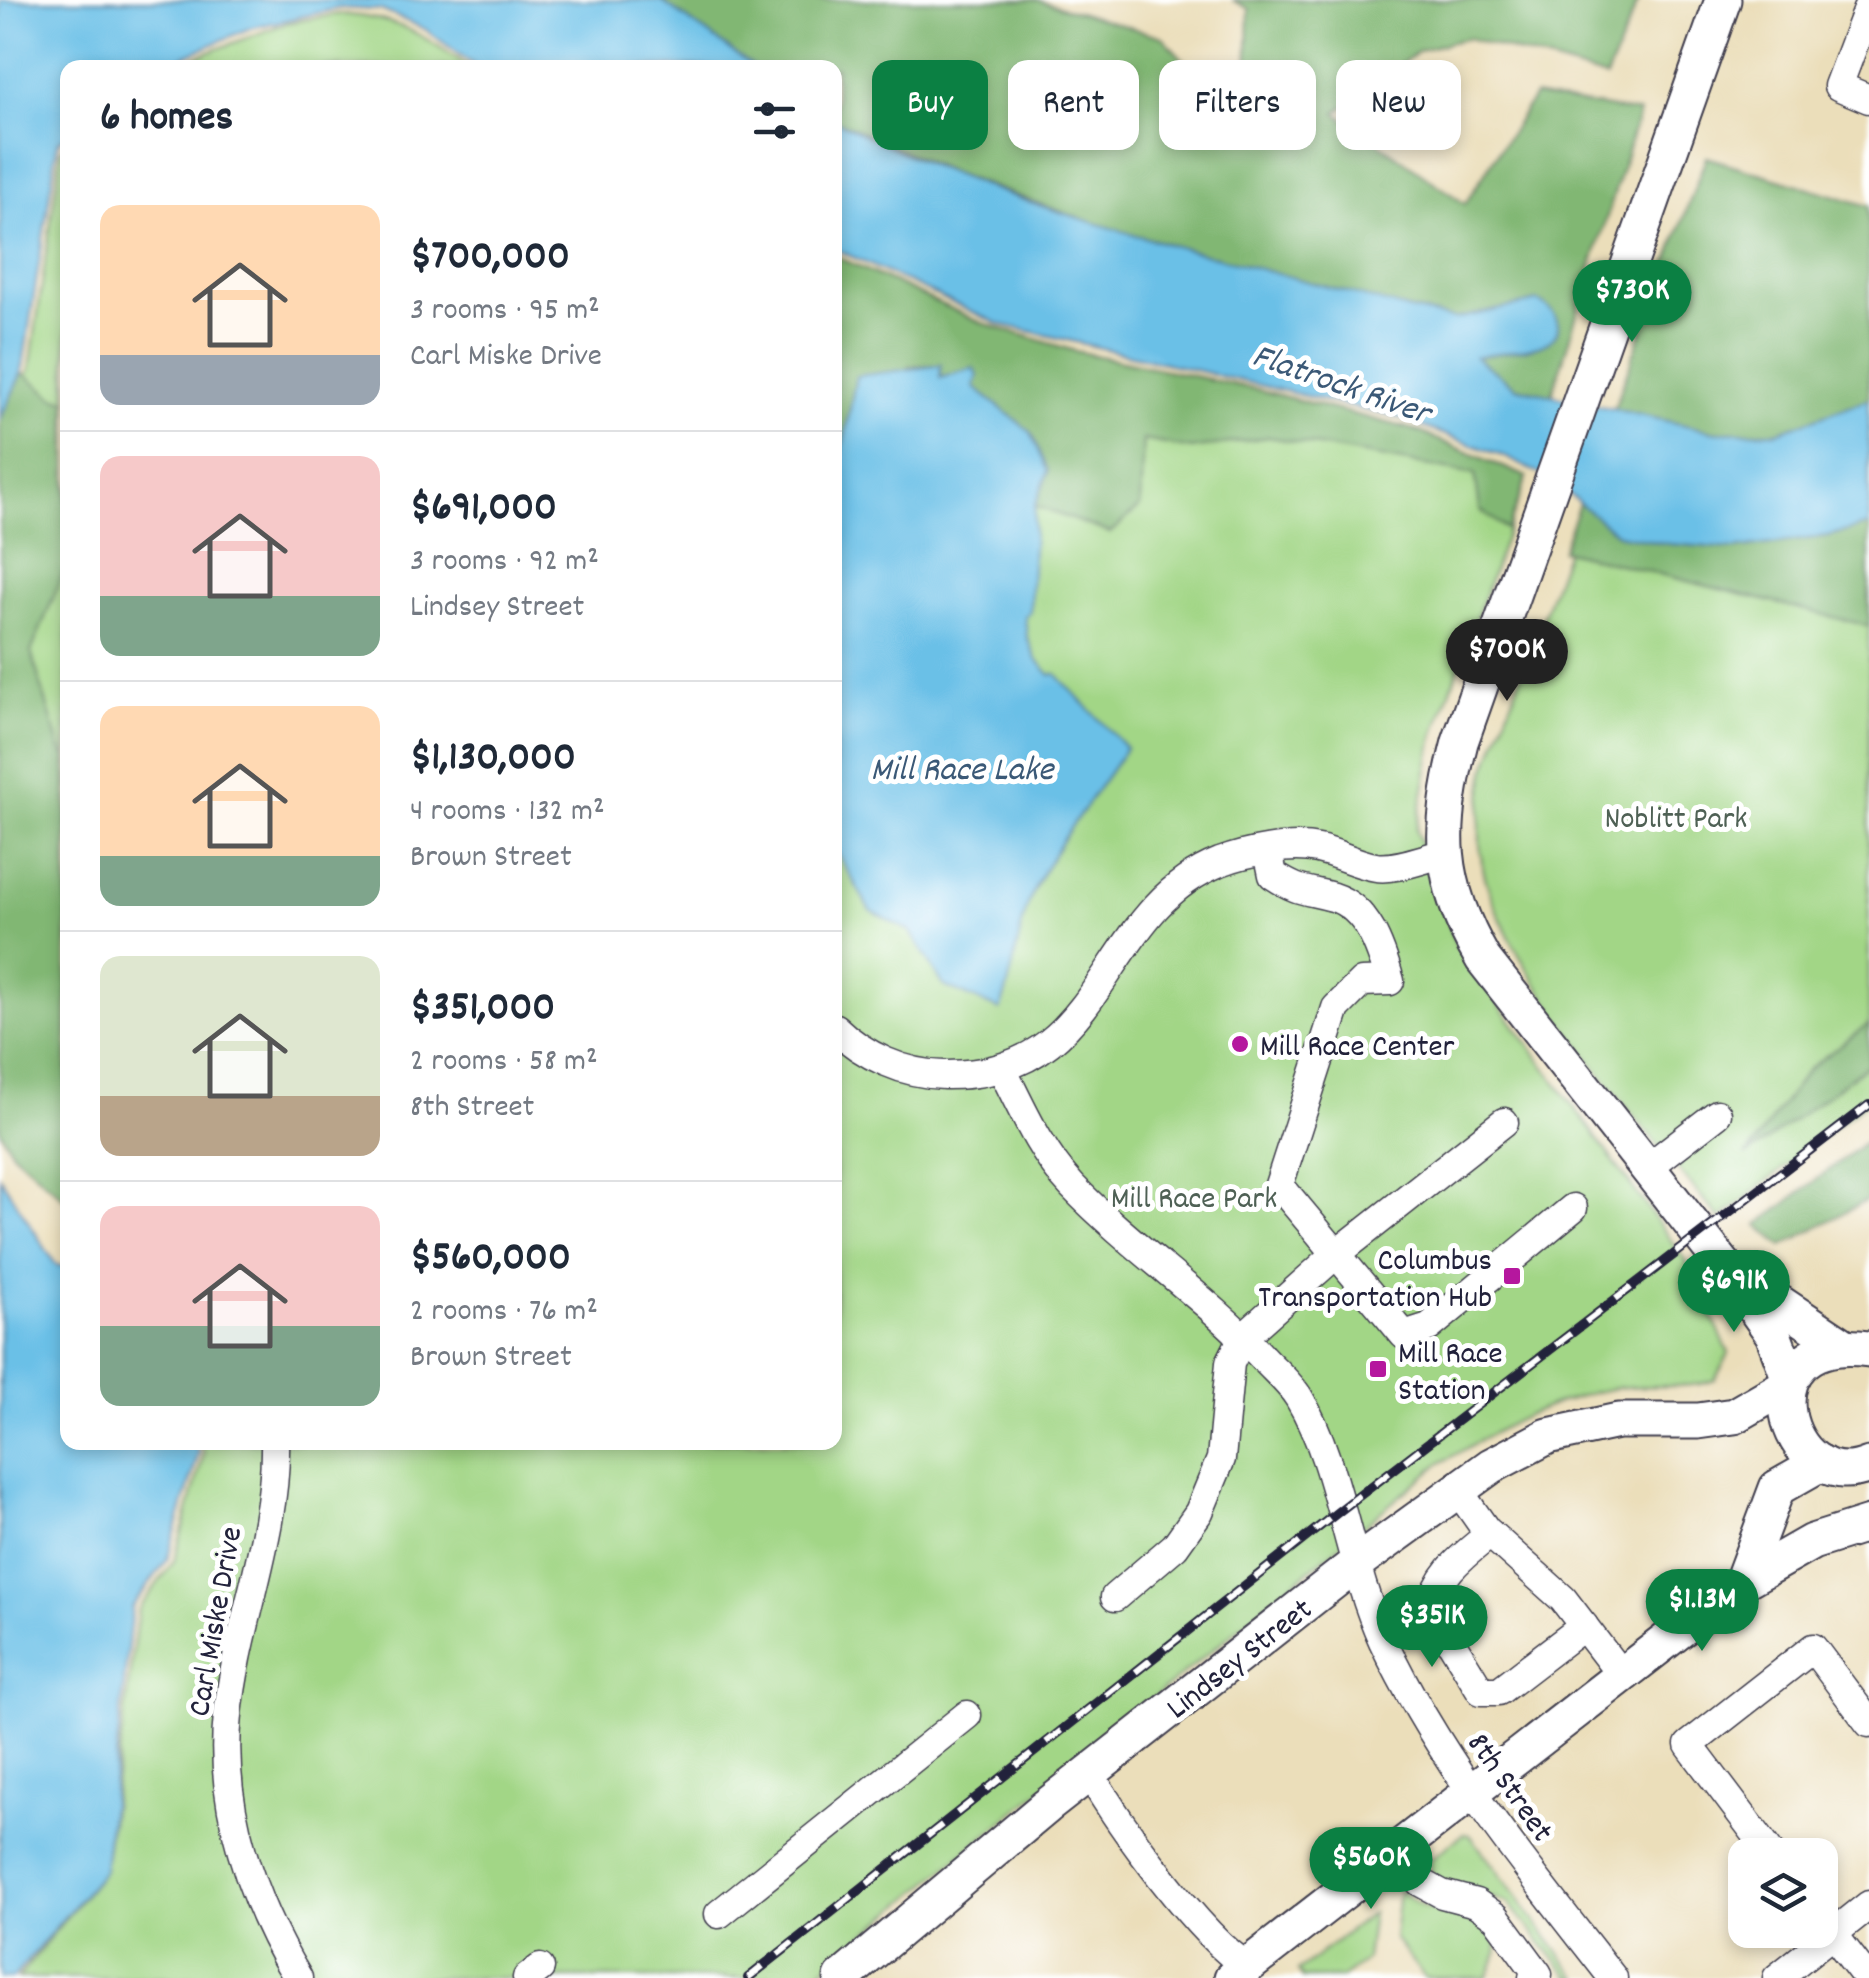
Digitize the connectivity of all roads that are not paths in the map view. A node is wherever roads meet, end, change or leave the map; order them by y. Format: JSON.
{"nodes":[{"id":1,"x":1723,"y":0,"type":"edge"},
{"id":2,"x":1869,"y":4,"type":"edge"},
{"id":3,"x":1869,"y":99,"type":"edge"},
{"id":4,"x":1268,"y":850,"type":"junction"},
{"id":5,"x":1443,"y":854,"type":"junction"},
{"id":6,"x":842,"y":1035,"type":"edge"},
{"id":7,"x":1002,"y":1069,"type":"junction"},
{"id":8,"x":1717,"y":1114,"type":"dead end"},
{"id":9,"x":1504,"y":1122,"type":"dead end"},
{"id":10,"x":1647,"y":1168,"type":"junction"},
{"id":11,"x":1573,"y":1208,"type":"dead end"},
{"id":12,"x":1336,"y":1254,"type":"junction"},
{"id":13,"x":1728,"y":1269,"type":"junction"},
{"id":14,"x":1243,"y":1337,"type":"junction"},
{"id":15,"x":1856,"y":1347,"type":"edge"},
{"id":16,"x":1788,"y":1381,"type":"junction"},
{"id":17,"x":1734,"y":1416,"type":"junction"},
{"id":18,"x":273,"y":1450,"type":"edge"},
{"id":19,"x":1820,"y":1463,"type":"junction"},
{"id":20,"x":1867,"y":1467,"type":"edge"},
{"id":21,"x":1458,"y":1490,"type":"junction"},
{"id":22,"x":1869,"y":1524,"type":"edge"},
{"id":23,"x":1490,"y":1534,"type":"junction"},
{"id":24,"x":1353,"y":1566,"type":"junction"},
{"id":25,"x":1742,"y":1582,"type":"junction"},
{"id":26,"x":1115,"y":1597,"type":"dead end"},
{"id":27,"x":1584,"y":1626,"type":"junction"},
{"id":28,"x":1622,"y":1676,"type":"junction"},
{"id":29,"x":967,"y":1716,"type":"dead end"},
{"id":30,"x":1869,"y":1723,"type":"edge"},
{"id":31,"x":1090,"y":1774,"type":"junction"},
{"id":32,"x":1470,"y":1795,"type":"junction"},
{"id":33,"x":1759,"y":1838,"type":"edge"},
{"id":34,"x":1396,"y":1851,"type":"junction"},
{"id":35,"x":1869,"y":1905,"type":"edge"},
{"id":36,"x":719,"y":1914,"type":"dead end"},
{"id":37,"x":1838,"y":1920,"type":"edge"},
{"id":38,"x":1838,"y":1941,"type":"edge"},
{"id":39,"x":1806,"y":1948,"type":"edge"},
{"id":40,"x":1240,"y":1972,"type":"edge"},
{"id":41,"x":298,"y":1978,"type":"edge"},
{"id":42,"x":842,"y":1978,"type":"edge"},
{"id":43,"x":1533,"y":1978,"type":"edge"},
{"id":44,"x":1613,"y":1978,"type":"edge"},
{"id":45,"x":1778,"y":1978,"type":"edge"},
{"id":46,"x":1867,"y":1978,"type":"edge"}],
"edges":[{"from":1,"to":5,"type":"main road"},
{"from":2,"to":3,"type":"street"},
{"from":4,"to":5,"type":"street"},
{"from":4,"to":7,"type":"street"},
{"from":4,"to":12,"type":"street"},
{"from":5,"to":10,"type":"main road"},
{"from":6,"to":7,"type":"street"},
{"from":7,"to":14,"type":"street","name":"8th Street"},
{"from":8,"to":10,"type":"street"},
{"from":9,"to":12,"type":"street"},
{"from":10,"to":13,"type":"main road"},
{"from":11,"to":12,"type":"street"},
{"from":12,"to":14,"type":"street"},
{"from":13,"to":15,"type":"main road"},
{"from":13,"to":16,"type":"main road"},
{"from":13,"to":17,"type":"main road"},
{"from":14,"to":24,"type":"street","name":"8th Street"},
{"from":14,"to":26,"type":"street"},
{"from":15,"to":16,"type":"main road","name":"Lindsey Street"},
{"from":16,"to":17,"type":"main road","name":"Lindsey Street"},
{"from":16,"to":19,"type":"main road"},
{"from":17,"to":21,"type":"main road","name":"Lindsey Street"},
{"from":18,"to":41,"type":"street","name":"Carl Miske Drive"},
{"from":19,"to":20,"type":"main road"},
{"from":19,"to":25,"type":"main road"},
{"from":21,"to":23,"type":"street"},
{"from":21,"to":24,"type":"main road","name":"Lindsey Street"},
{"from":22,"to":25,"type":"main road"},
{"from":23,"to":27,"type":"street"},
{"from":23,"to":27,"type":"street"},
{"from":24,"to":31,"type":"main road","name":"Lindsey Street"},
{"from":24,"to":32,"type":"street","name":"8th Street"},
{"from":25,"to":28,"type":"main road"},
{"from":27,"to":28,"type":"street"},
{"from":28,"to":32,"type":"main road"},
{"from":29,"to":36,"type":"street"},
{"from":30,"to":33,"type":"street"},
{"from":31,"to":40,"type":"street"},
{"from":31,"to":42,"type":"main road","name":"Lindsey Street"},
{"from":32,"to":34,"type":"main road"},
{"from":32,"to":44,"type":"street","name":"8th Street"},
{"from":34,"to":40,"type":"main road"},
{"from":34,"to":43,"type":"street"},
{"from":35,"to":37,"type":"street"},
{"from":38,"to":46,"type":"street"},
{"from":39,"to":45,"type":"street"}]}
